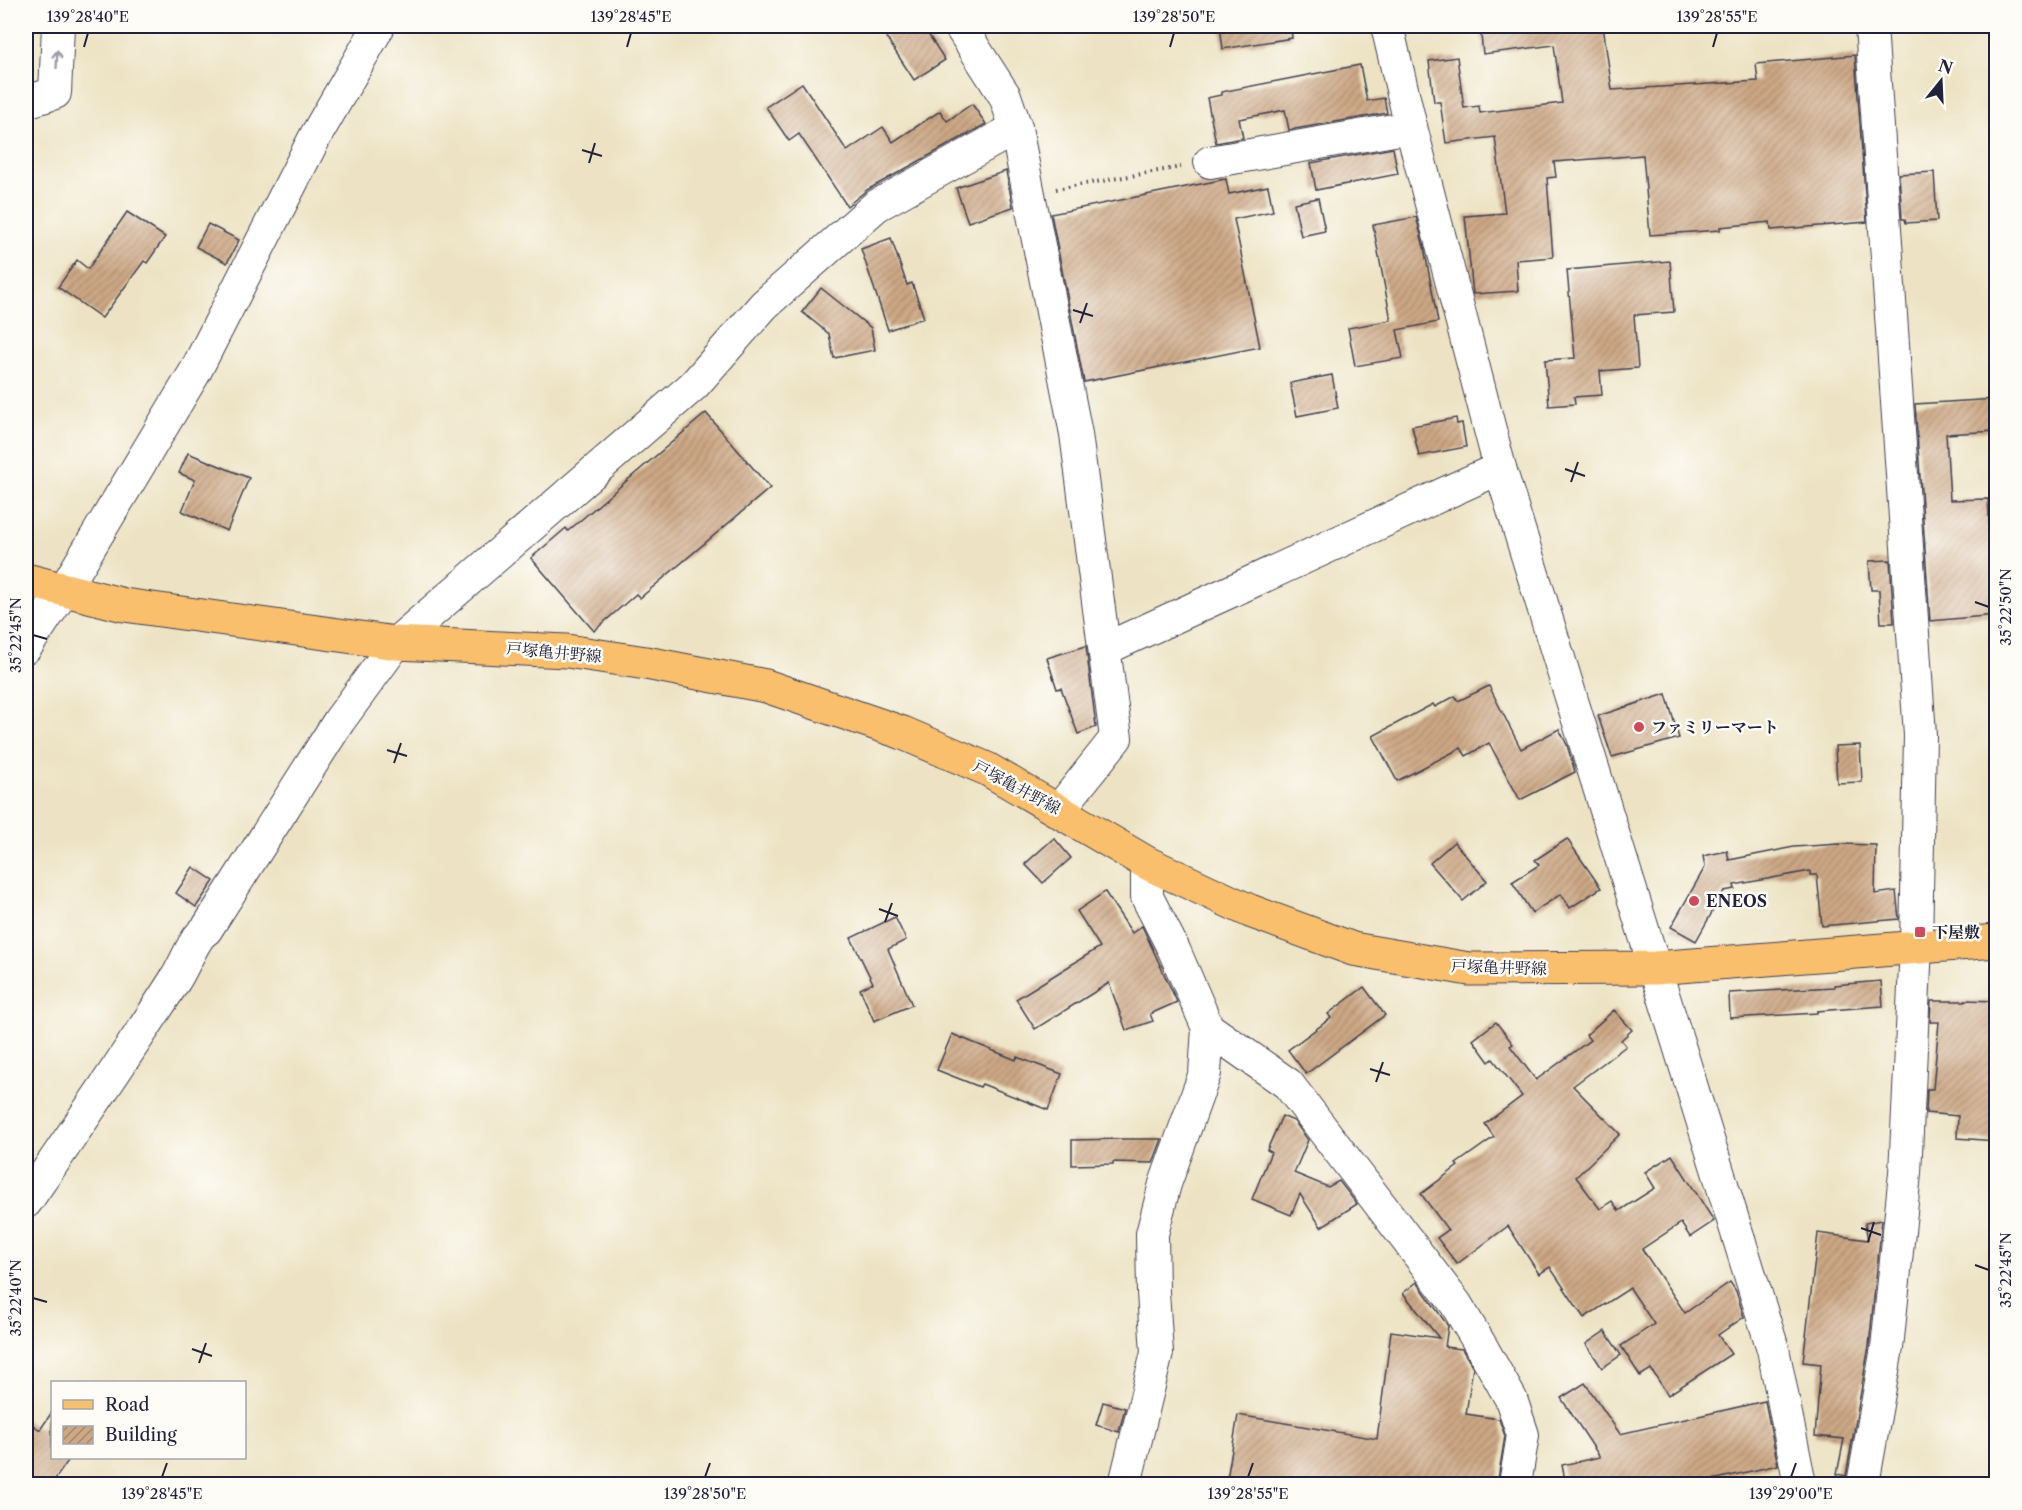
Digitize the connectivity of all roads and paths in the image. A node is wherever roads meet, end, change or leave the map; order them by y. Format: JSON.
{"nodes":[{"id":1,"x":58,"y":26,"type":"edge"},
{"id":2,"x":379,"y":26,"type":"edge"},
{"id":3,"x":960,"y":26,"type":"edge"},
{"id":4,"x":1387,"y":26,"type":"edge"},
{"id":5,"x":1871,"y":26,"type":"edge"},
{"id":6,"x":26,"y":102,"type":"edge"},
{"id":7,"x":1411,"y":127,"type":"junction"},
{"id":8,"x":1016,"y":128,"type":"junction"},
{"id":9,"x":1210,"y":162,"type":"joint"},
{"id":10,"x":1028,"y":194,"type":"junction"},
{"id":11,"x":1500,"y":468,"type":"junction"},
{"id":12,"x":26,"y":580,"type":"edge"},
{"id":13,"x":64,"y":590,"type":"junction"},
{"id":14,"x":396,"y":643,"type":"junction"},
{"id":15,"x":26,"y":647,"type":"edge"},
{"id":16,"x":1105,"y":649,"type":"junction"},
{"id":17,"x":1059,"y":810,"type":"junction"},
{"id":18,"x":1147,"y":863,"type":"junction"},
{"id":19,"x":1996,"y":941,"type":"edge"},
{"id":20,"x":1916,"y":946,"type":"junction"},
{"id":21,"x":1655,"y":968,"type":"junction"},
{"id":22,"x":1208,"y":1028,"type":"junction"},
{"id":23,"x":26,"y":1202,"type":"edge"},
{"id":24,"x":1125,"y":1485,"type":"edge"},
{"id":25,"x":1515,"y":1485,"type":"edge"},
{"id":26,"x":1800,"y":1485,"type":"edge"},
{"id":27,"x":1863,"y":1485,"type":"edge"}],
"edges":[{"from":6,"to":1,"type":"street","one_way":true},
{"from":2,"to":13,"type":"street"},
{"from":3,"to":8,"type":"street"},
{"from":4,"to":7,"type":"street"},
{"from":5,"to":20,"type":"street"},
{"from":7,"to":9,"type":"street"},
{"from":7,"to":11,"type":"street"},
{"from":8,"to":10,"type":"street"},
{"from":8,"to":14,"type":"street"},
{"from":9,"to":10,"type":"path"},
{"from":10,"to":16,"type":"street"},
{"from":11,"to":16,"type":"street"},
{"from":11,"to":21,"type":"street"},
{"from":12,"to":13,"type":"main road","name":"戸塚亀井野線"},
{"from":13,"to":14,"type":"main road","name":"戸塚亀井野線"},
{"from":13,"to":15,"type":"street"},
{"from":14,"to":17,"type":"main road","name":"戸塚亀井野線"},
{"from":14,"to":23,"type":"street"},
{"from":16,"to":17,"type":"street"},
{"from":17,"to":18,"type":"main road","name":"戸塚亀井野線"},
{"from":18,"to":21,"type":"main road","name":"戸塚亀井野線"},
{"from":18,"to":22,"type":"street"},
{"from":19,"to":20,"type":"main road","name":"戸塚亀井野線"},
{"from":20,"to":21,"type":"main road","name":"戸塚亀井野線"},
{"from":20,"to":27,"type":"street"},
{"from":21,"to":26,"type":"street"},
{"from":22,"to":24,"type":"street"},
{"from":22,"to":25,"type":"street"}]}
